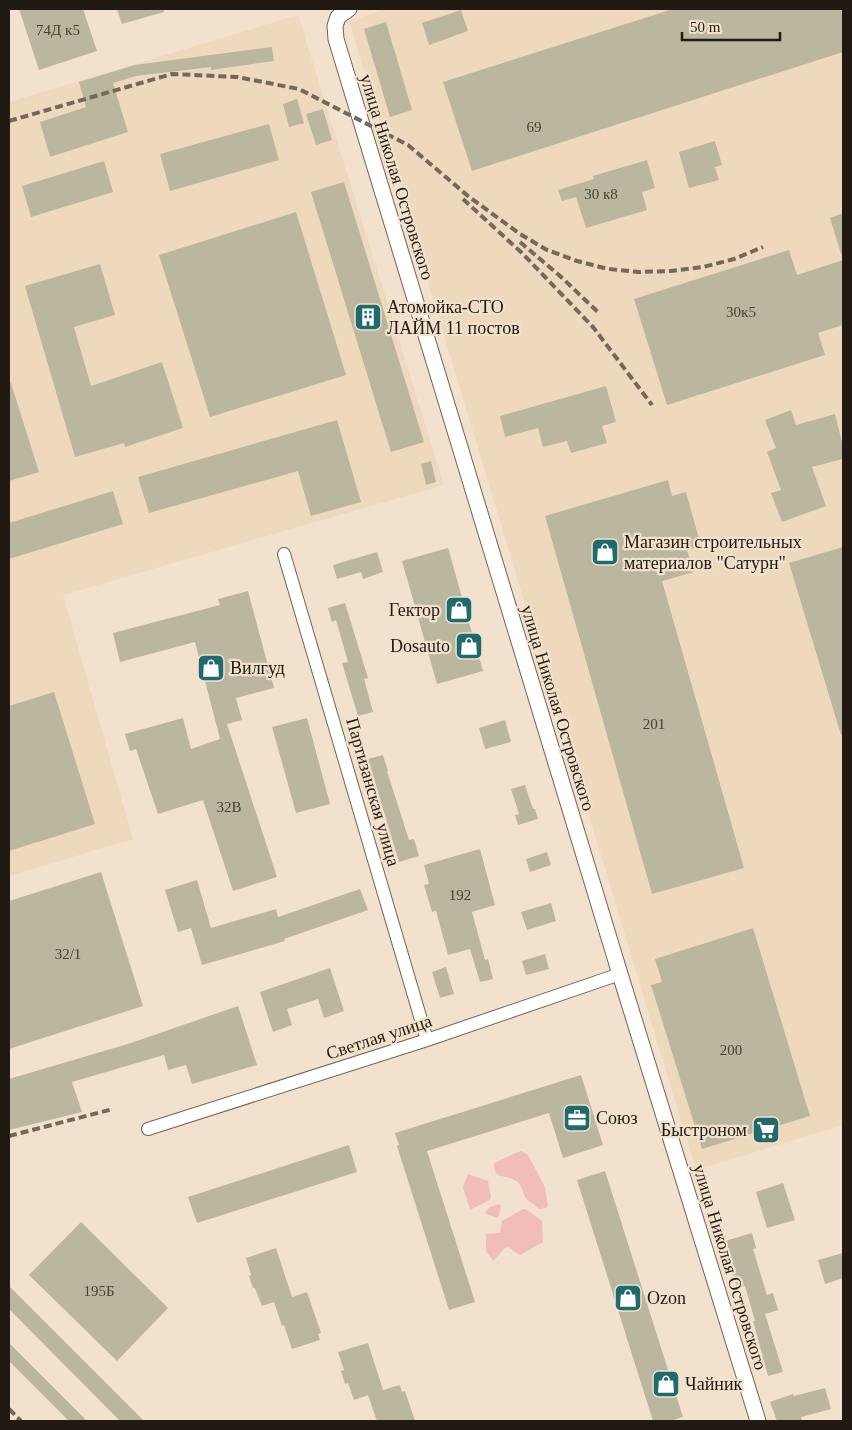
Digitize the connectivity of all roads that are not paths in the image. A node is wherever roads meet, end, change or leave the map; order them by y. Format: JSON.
{"nodes":[{"id":1,"x":348,"y":9,"type":"edge"},
{"id":2,"x":284,"y":554,"type":"dead end"},
{"id":3,"x":620,"y":974,"type":"junction"},
{"id":4,"x":427,"y":1040,"type":"junction"},
{"id":5,"x":148,"y":1129,"type":"dead end"},
{"id":6,"x":758,"y":1421,"type":"edge"}],
"edges":[{"from":1,"to":3,"type":"street","name":"улица Николая Островского"},
{"from":2,"to":4,"type":"street","name":"Партизанская улица"},
{"from":3,"to":4,"type":"street","name":"Светлая улица"},
{"from":3,"to":6,"type":"street","name":"улица Николая Островского"},
{"from":4,"to":5,"type":"street","name":"Светлая улица"}]}
